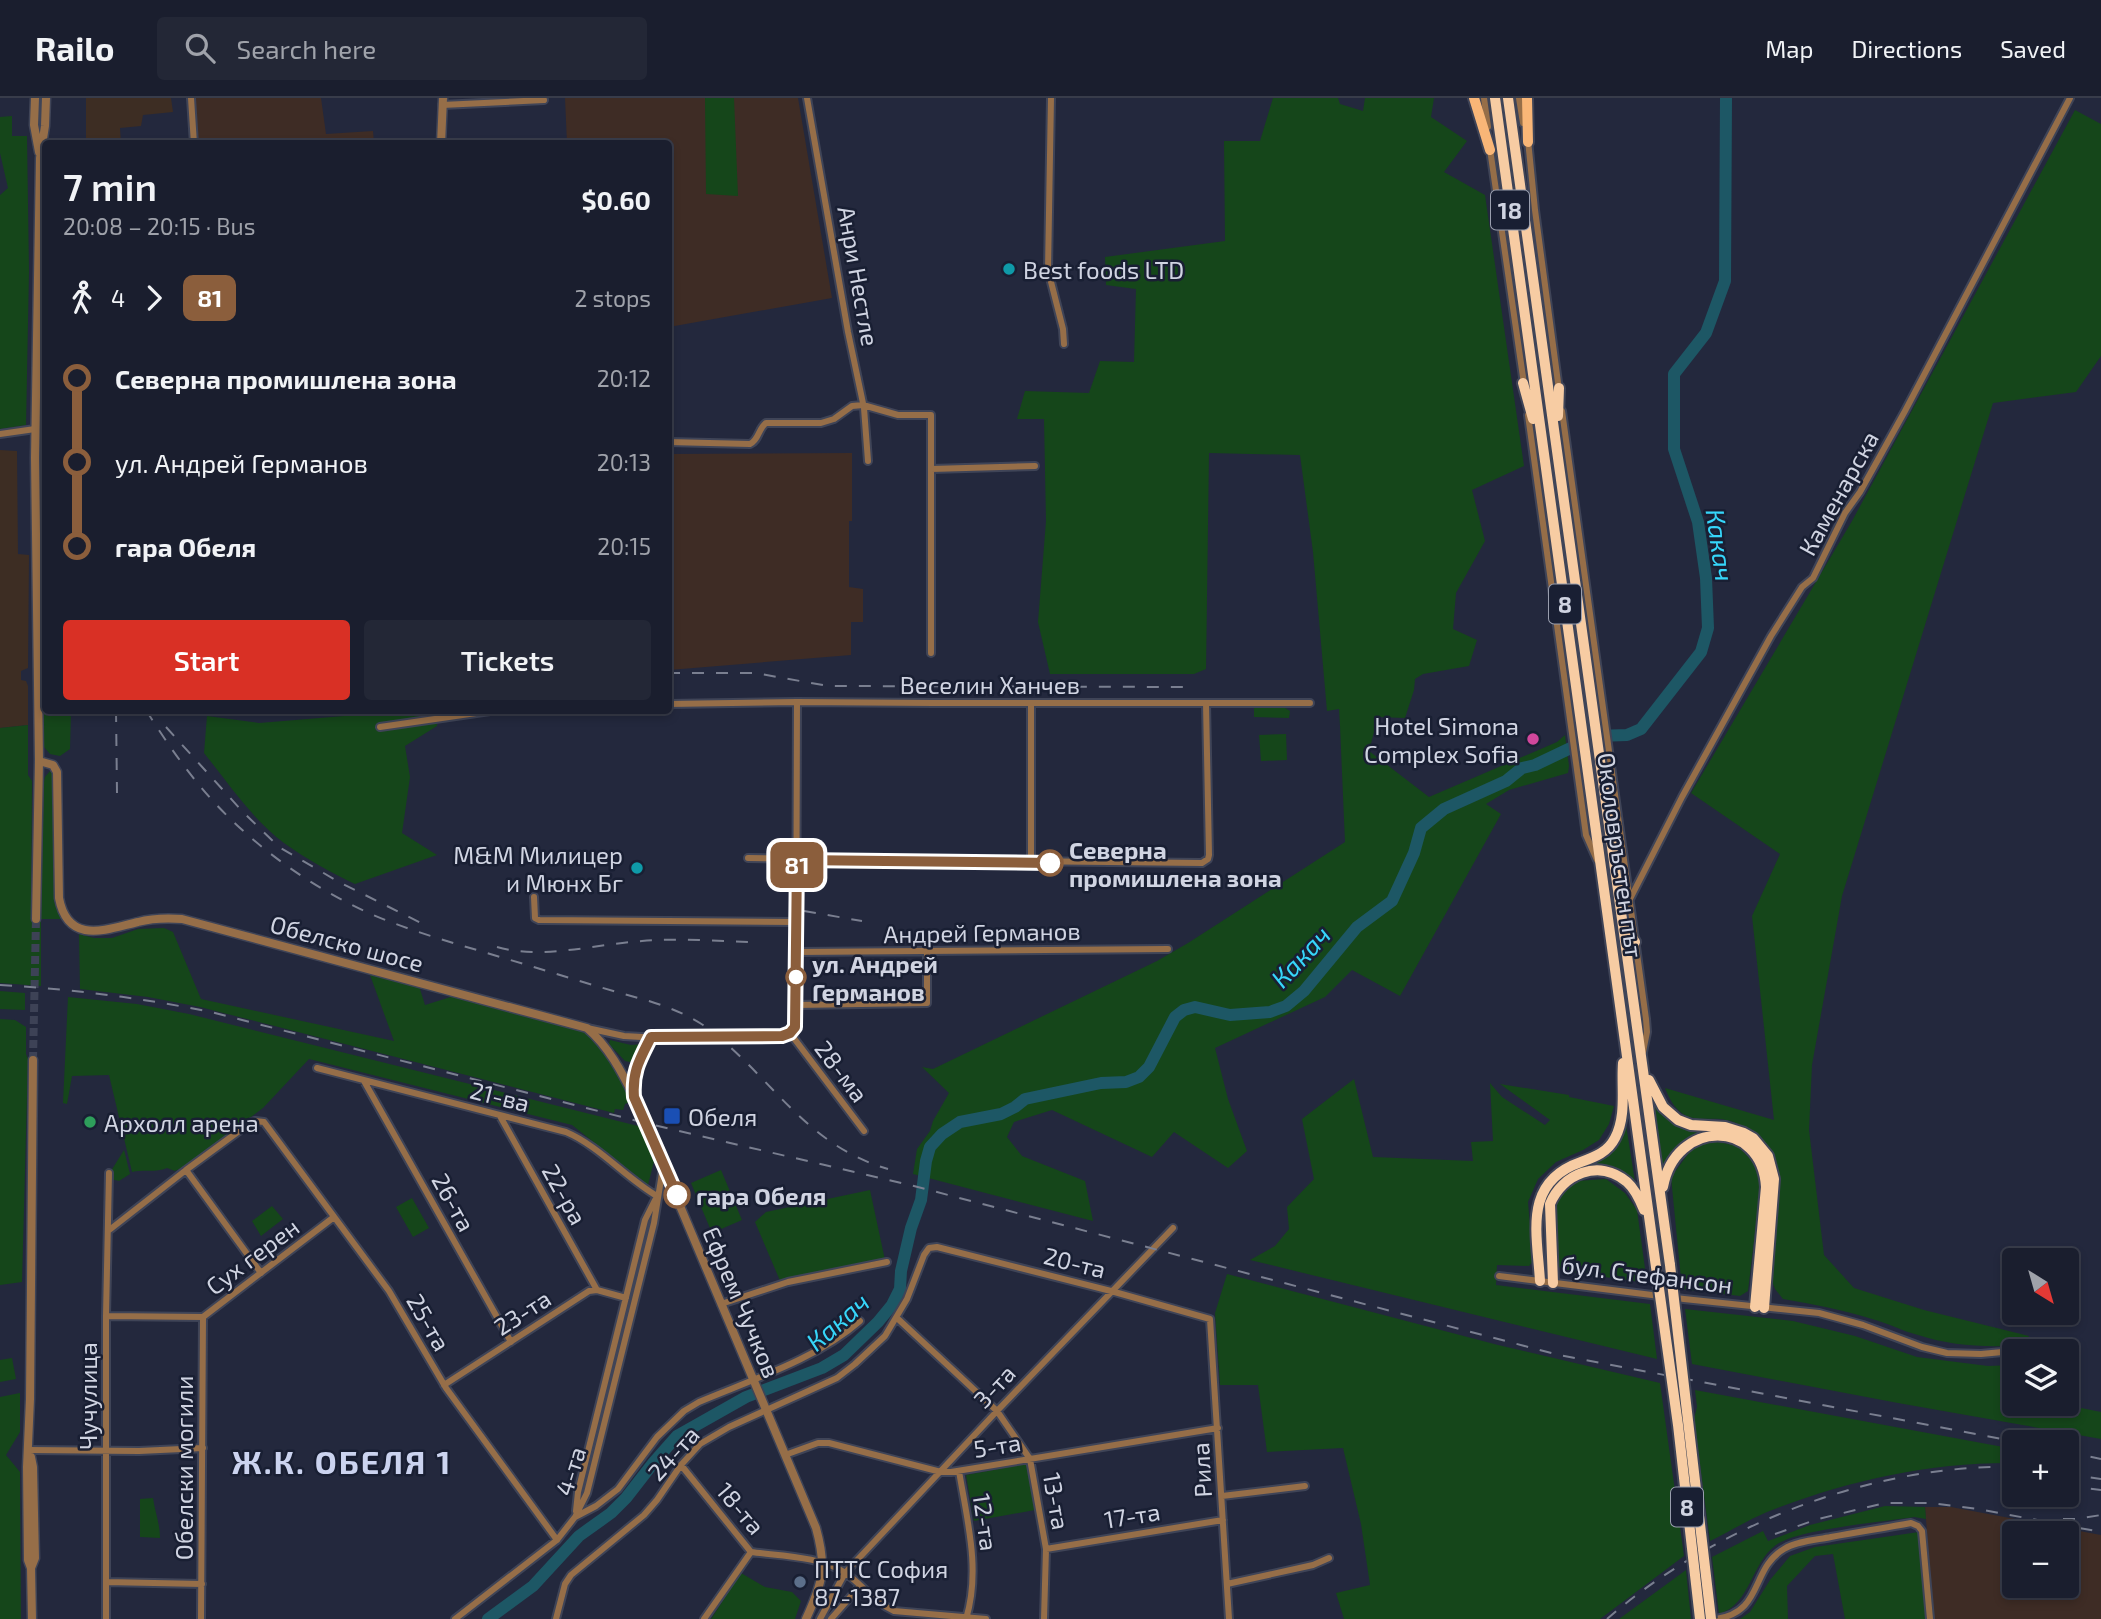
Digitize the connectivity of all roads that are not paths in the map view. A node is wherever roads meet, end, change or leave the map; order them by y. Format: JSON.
{"nodes":[{"id":1,"x":35,"y":98,"type":"edge"},
{"id":2,"x":46,"y":98,"type":"edge"},
{"id":3,"x":191,"y":98,"type":"edge"},
{"id":4,"x":807,"y":98,"type":"edge"},
{"id":5,"x":1051,"y":98,"type":"edge"},
{"id":6,"x":1474,"y":98,"type":"edge"},
{"id":7,"x":1484,"y":98,"type":"edge"},
{"id":8,"x":1495,"y":98,"type":"edge"},
{"id":9,"x":1508,"y":98,"type":"edge"},
{"id":10,"x":1519,"y":98,"type":"edge"},
{"id":11,"x":1527,"y":98,"type":"edge"},
{"id":12,"x":2070,"y":98,"type":"edge"},
{"id":13,"x":544,"y":100,"type":"dead end"},
{"id":14,"x":443,"y":102,"type":"edge"},
{"id":15,"x":43,"y":140,"type":"edge"},
{"id":16,"x":194,"y":140,"type":"edge"},
{"id":17,"x":441,"y":140,"type":"edge"},
{"id":18,"x":1528,"y":142,"type":"junction"},
{"id":19,"x":42,"y":145,"type":"edge"},
{"id":20,"x":1490,"y":150,"type":"junction"},
{"id":21,"x":40,"y":158,"type":"junction"},
{"id":22,"x":1064,"y":344,"type":"dead end"},
{"id":23,"x":1523,"y":383,"type":"junction"},
{"id":24,"x":1559,"y":388,"type":"junction"},
{"id":25,"x":863,"y":405,"type":"junction"},
{"id":26,"x":42,"y":428,"type":"edge"},
{"id":27,"x":35,"y":429,"type":"junction"},
{"id":28,"x":0,"y":434,"type":"edge"},
{"id":29,"x":672,"y":442,"type":"edge"},
{"id":30,"x":1556,"y":451,"type":"junction"},
{"id":31,"x":868,"y":461,"type":"dead end"},
{"id":32,"x":1035,"y":466,"type":"dead end"},
{"id":33,"x":931,"y":469,"type":"junction"},
{"id":34,"x":1548,"y":479,"type":"junction"},
{"id":35,"x":1566,"y":518,"type":"joint"},
{"id":36,"x":931,"y":653,"type":"dead end"},
{"id":37,"x":797,"y":702,"type":"junction"},
{"id":38,"x":1031,"y":703,"type":"junction"},
{"id":39,"x":1206,"y":703,"type":"junction"},
{"id":40,"x":1310,"y":703,"type":"dead end"},
{"id":41,"x":672,"y":704,"type":"edge"},
{"id":42,"x":469,"y":714,"type":"edge"},
{"id":43,"x":1600,"y":724,"type":"junction"},
{"id":44,"x":380,"y":727,"type":"dead end"},
{"id":45,"x":1577,"y":731,"type":"junction"},
{"id":46,"x":1604,"y":757,"type":"junction"},
{"id":47,"x":39,"y":761,"type":"junction"},
{"id":48,"x":748,"y":858,"type":"dead end"},
{"id":49,"x":797,"y":860,"type":"junction"},
{"id":50,"x":1031,"y":863,"type":"junction"},
{"id":51,"x":534,"y":897,"type":"dead end"},
{"id":52,"x":1629,"y":900,"type":"junction"},
{"id":53,"x":36,"y":919,"type":"tunnel mouth"},
{"id":54,"x":1622,"y":921,"type":"junction"},
{"id":55,"x":796,"y":922,"type":"junction"},
{"id":56,"x":1635,"y":942,"type":"junction"},
{"id":57,"x":1168,"y":949,"type":"dead end"},
{"id":58,"x":796,"y":952,"type":"junction"},
{"id":59,"x":927,"y":952,"type":"junction"},
{"id":60,"x":796,"y":1005,"type":"junction"},
{"id":61,"x":587,"y":1028,"type":"junction"},
{"id":62,"x":790,"y":1033,"type":"junction"},
{"id":63,"x":651,"y":1037,"type":"junction"},
{"id":64,"x":1626,"y":1046,"type":"junction"},
{"id":65,"x":33,"y":1060,"type":"tunnel mouth"},
{"id":66,"x":1643,"y":1061,"type":"junction"},
{"id":67,"x":317,"y":1068,"type":"dead end"},
{"id":68,"x":364,"y":1081,"type":"junction"},
{"id":69,"x":634,"y":1097,"type":"junction"},
{"id":70,"x":500,"y":1116,"type":"junction"},
{"id":71,"x":864,"y":1131,"type":"dead end"},
{"id":72,"x":663,"y":1164,"type":"junction"},
{"id":73,"x":186,"y":1170,"type":"junction"},
{"id":74,"x":109,"y":1172,"type":"dead end"},
{"id":75,"x":657,"y":1196,"type":"junction"},
{"id":76,"x":334,"y":1217,"type":"junction"},
{"id":77,"x":1173,"y":1228,"type":"dead end"},
{"id":78,"x":108,"y":1231,"type":"junction"},
{"id":79,"x":1665,"y":1232,"type":"junction"},
{"id":80,"x":1651,"y":1233,"type":"junction"},
{"id":81,"x":929,"y":1248,"type":"joint"},
{"id":82,"x":887,"y":1262,"type":"dead end"},
{"id":83,"x":261,"y":1273,"type":"junction"},
{"id":84,"x":1499,"y":1276,"type":"dead end"},
{"id":85,"x":1539,"y":1281,"type":"junction"},
{"id":86,"x":1553,"y":1283,"type":"junction"},
{"id":87,"x":597,"y":1290,"type":"junction"},
{"id":88,"x":1111,"y":1291,"type":"junction"},
{"id":89,"x":626,"y":1298,"type":"junction"},
{"id":90,"x":720,"y":1304,"type":"junction"},
{"id":91,"x":1760,"y":1307,"type":"junction"},
{"id":92,"x":106,"y":1315,"type":"junction"},
{"id":93,"x":203,"y":1317,"type":"junction"},
{"id":94,"x":897,"y":1318,"type":"junction"},
{"id":95,"x":1210,"y":1319,"type":"joint"},
{"id":96,"x":860,"y":1321,"type":"dead end"},
{"id":97,"x":511,"y":1342,"type":"junction"},
{"id":98,"x":2002,"y":1352,"type":"edge"},
{"id":99,"x":754,"y":1382,"type":"junction"},
{"id":100,"x":444,"y":1385,"type":"junction"},
{"id":101,"x":765,"y":1408,"type":"junction"},
{"id":102,"x":997,"y":1411,"type":"junction"},
{"id":103,"x":1218,"y":1429,"type":"junction"},
{"id":104,"x":203,"y":1448,"type":"junction"},
{"id":105,"x":29,"y":1450,"type":"junction"},
{"id":106,"x":106,"y":1451,"type":"junction"},
{"id":107,"x":785,"y":1455,"type":"junction"},
{"id":108,"x":1030,"y":1460,"type":"junction"},
{"id":109,"x":681,"y":1465,"type":"junction"},
{"id":110,"x":959,"y":1471,"type":"junction"},
{"id":111,"x":940,"y":1472,"type":"junction"},
{"id":112,"x":1305,"y":1486,"type":"dead end"},
{"id":113,"x":1222,"y":1496,"type":"junction"},
{"id":114,"x":575,"y":1517,"type":"junction"},
{"id":115,"x":1223,"y":1520,"type":"junction"},
{"id":116,"x":557,"y":1540,"type":"junction"},
{"id":117,"x":1046,"y":1549,"type":"junction"},
{"id":118,"x":751,"y":1552,"type":"junction"},
{"id":119,"x":1329,"y":1558,"type":"dead end"},
{"id":120,"x":824,"y":1563,"type":"junction"},
{"id":121,"x":845,"y":1573,"type":"junction"},
{"id":122,"x":106,"y":1582,"type":"junction"},
{"id":123,"x":202,"y":1584,"type":"junction"},
{"id":124,"x":1227,"y":1584,"type":"junction"},
{"id":125,"x":860,"y":1586,"type":"junction"},
{"id":126,"x":808,"y":1618,"type":"edge"},
{"id":127,"x":966,"y":1618,"type":"edge"},
{"id":128,"x":32,"y":1619,"type":"edge"},
{"id":129,"x":106,"y":1619,"type":"edge"},
{"id":130,"x":201,"y":1619,"type":"edge"},
{"id":131,"x":455,"y":1619,"type":"edge"},
{"id":132,"x":556,"y":1619,"type":"edge"},
{"id":133,"x":704,"y":1619,"type":"edge"},
{"id":134,"x":820,"y":1619,"type":"edge"},
{"id":135,"x":831,"y":1619,"type":"edge"},
{"id":136,"x":986,"y":1619,"type":"edge"},
{"id":137,"x":1044,"y":1619,"type":"edge"},
{"id":138,"x":1229,"y":1619,"type":"edge"},
{"id":139,"x":1700,"y":1619,"type":"edge"},
{"id":140,"x":1714,"y":1619,"type":"edge"},
{"id":141,"x":1930,"y":1619,"type":"edge"}],
"edges":[{"from":1,"to":21,"type":"street"},
{"from":2,"to":15,"type":"street"},
{"from":3,"to":16,"type":"street"},
{"from":4,"to":25,"type":"street","name":"Анри Нестле"},
{"from":5,"to":22,"type":"street"},
{"from":6,"to":20,"type":"main road"},
{"from":7,"to":20,"type":"street","number":"8"},
{"from":8,"to":34,"type":"highway","name":"Околовръстен път","number":"18"},
{"from":9,"to":30,"type":"highway","name":"Околовръстен път","number":"18"},
{"from":10,"to":18,"type":"street"},
{"from":11,"to":18,"type":"main road"},
{"from":12,"to":52,"type":"street","name":"Каменарска"},
{"from":13,"to":14,"type":"street"},
{"from":14,"to":17,"type":"street"},
{"from":18,"to":24,"type":"street"},
{"from":19,"to":21,"type":"street"},
{"from":20,"to":23,"type":"street","number":"8"},
{"from":21,"to":27,"type":"street"},
{"from":23,"to":34,"type":"highway","number":"8"},
{"from":23,"to":45,"type":"street"},
{"from":24,"to":30,"type":"highway"},
{"from":24,"to":43,"type":"street"},
{"from":25,"to":29,"type":"street"},
{"from":25,"to":31,"type":"street","name":"Анри Нестле"},
{"from":25,"to":33,"type":"street"},
{"from":26,"to":27,"type":"street"},
{"from":27,"to":28,"type":"street"},
{"from":27,"to":47,"type":"street"},
{"from":30,"to":35,"type":"highway","name":"Околовръстен път","number":"18"},
{"from":32,"to":33,"type":"street"},
{"from":33,"to":36,"type":"street"},
{"from":34,"to":45,"type":"highway","name":"Околовръстен път","number":"8"},
{"from":35,"to":43,"type":"highway","name":"Околовръстен път","number":"8"},
{"from":37,"to":38,"type":"street","name":"Веселин Ханчев"},
{"from":37,"to":41,"type":"street","name":"Веселин Ханчев"},
{"from":37,"to":49,"type":"street"},
{"from":38,"to":39,"type":"street","name":"Веселин Ханчев"},
{"from":38,"to":50,"type":"street"},
{"from":39,"to":40,"type":"street","name":"Веселин Ханчев"},
{"from":39,"to":50,"type":"street"},
{"from":42,"to":44,"type":"street"},
{"from":43,"to":46,"type":"highway","name":"Околовръстен път","number":"8"},
{"from":45,"to":64,"type":"highway","name":"Околовръстен път","number":"8"},
{"from":46,"to":52,"type":"street"},
{"from":46,"to":54,"type":"highway","name":"Околовръстен път","number":"8"},
{"from":47,"to":53,"type":"street"},
{"from":47,"to":61,"type":"street","name":"Обелско шосе"},
{"from":48,"to":49,"type":"street"},
{"from":49,"to":50,"type":"street"},
{"from":49,"to":55,"type":"street"},
{"from":51,"to":55,"type":"street"},
{"from":52,"to":56,"type":"street"},
{"from":54,"to":56,"type":"highway"},
{"from":54,"to":66,"type":"highway","name":"Околовръстен път","number":"8"},
{"from":55,"to":58,"type":"street"},
{"from":56,"to":66,"type":"street"},
{"from":57,"to":59,"type":"street","name":"Андрей Германов"},
{"from":58,"to":59,"type":"street","name":"Андрей Германов"},
{"from":58,"to":60,"type":"street"},
{"from":59,"to":60,"type":"street"},
{"from":60,"to":62,"type":"street"},
{"from":61,"to":63,"type":"street","name":"Обелско шосе"},
{"from":61,"to":69,"type":"street","name":"Ефрем Чучков"},
{"from":62,"to":63,"type":"street","name":"Обелско шосе"},
{"from":62,"to":71,"type":"street","name":"28-ма"},
{"from":63,"to":69,"type":"street"},
{"from":64,"to":80,"type":"highway","name":"Околовръстен път","number":"8"},
{"from":64,"to":85,"type":"highway"},
{"from":65,"to":105,"type":"street"},
{"from":66,"to":79,"type":"highway","name":"Околовръстен път","number":"8"},
{"from":66,"to":91,"type":"highway"},
{"from":67,"to":68,"type":"street","name":"21-ва"},
{"from":68,"to":70,"type":"street","name":"21-ва"},
{"from":68,"to":97,"type":"street","name":"26-та"},
{"from":69,"to":72,"type":"street","name":"Ефрем Чучков"},
{"from":70,"to":75,"type":"street","name":"21-ва"},
{"from":70,"to":87,"type":"street","name":"22-ра"},
{"from":72,"to":75,"type":"street","name":"4-та"},
{"from":72,"to":90,"type":"street","name":"Ефрем Чучков"},
{"from":73,"to":76,"type":"street","name":"25-та"},
{"from":73,"to":78,"type":"street"},
{"from":73,"to":83,"type":"street"},
{"from":74,"to":78,"type":"street","name":"Чучулица"},
{"from":75,"to":89,"type":"street","name":"4-та"},
{"from":75,"to":114,"type":"street","name":"4-та"},
{"from":76,"to":83,"type":"street","name":"Сух герен"},
{"from":76,"to":100,"type":"street","name":"25-та"},
{"from":77,"to":88,"type":"street","name":"3-та"},
{"from":78,"to":92,"type":"street","name":"Чучулица"},
{"from":79,"to":91,"type":"highway"},
{"from":79,"to":140,"type":"highway","name":"Околовръстен път","number":"8","bridge":true},
{"from":80,"to":86,"type":"highway"},
{"from":80,"to":139,"type":"highway","name":"Околовръстен път","number":"8","bridge":true},
{"from":81,"to":88,"type":"street","name":"20-та"},
{"from":81,"to":94,"type":"street","name":"24-та"},
{"from":82,"to":90,"type":"street"},
{"from":83,"to":93,"type":"street","name":"Сух герен"},
{"from":84,"to":85,"type":"street","name":"бул. Стефансон"},
{"from":85,"to":86,"type":"street","name":"бул. Стефансон"},
{"from":86,"to":91,"type":"street","name":"бул. Стефансон"},
{"from":87,"to":89,"type":"street"},
{"from":87,"to":97,"type":"street","name":"23-та"},
{"from":88,"to":95,"type":"street","name":"20-та"},
{"from":88,"to":102,"type":"street","name":"3-та"},
{"from":89,"to":114,"type":"street","name":"4-та"},
{"from":90,"to":99,"type":"street","name":"Ефрем Чучков"},
{"from":91,"to":98,"type":"street","name":"бул. Стефансон"},
{"from":92,"to":93,"type":"street","name":"Сух герен"},
{"from":92,"to":106,"type":"street","name":"Чучулица"},
{"from":93,"to":104,"type":"street","name":"Обелски могили"},
{"from":94,"to":101,"type":"street","name":"24-та"},
{"from":94,"to":102,"type":"street","name":"13-та"},
{"from":95,"to":103,"type":"street","name":"Рила"},
{"from":96,"to":99,"type":"street","name":"24-та"},
{"from":97,"to":100,"type":"street","name":"23-та"},
{"from":99,"to":101,"type":"street","name":"Ефрем Чучков"},
{"from":99,"to":114,"type":"street","name":"24-та"},
{"from":100,"to":116,"type":"street","name":"25-та"},
{"from":101,"to":107,"type":"street","name":"Ефрем Чучков"},
{"from":101,"to":109,"type":"street","name":"24-та"},
{"from":102,"to":108,"type":"street","name":"13-та"},
{"from":102,"to":111,"type":"street","name":"3-та"},
{"from":103,"to":108,"type":"street","name":"5-та"},
{"from":103,"to":113,"type":"street","name":"Рила"},
{"from":104,"to":106,"type":"street"},
{"from":104,"to":123,"type":"street","name":"Обелски могили"},
{"from":105,"to":106,"type":"street"},
{"from":105,"to":128,"type":"street"},
{"from":106,"to":122,"type":"street","name":"Чучулица"},
{"from":107,"to":111,"type":"street","name":"5-та"},
{"from":107,"to":120,"type":"street","name":"Ефрем Чучков"},
{"from":108,"to":110,"type":"street","name":"5-та"},
{"from":108,"to":117,"type":"street","name":"13-та"},
{"from":109,"to":118,"type":"street","name":"18-та"},
{"from":109,"to":132,"type":"street","name":"24-та"},
{"from":110,"to":111,"type":"street","name":"5-та"},
{"from":110,"to":127,"type":"street","name":"12-та"},
{"from":111,"to":121,"type":"street","name":"3-та"},
{"from":112,"to":113,"type":"street"},
{"from":113,"to":115,"type":"street","name":"Рила"},
{"from":114,"to":116,"type":"street","name":"24-та"},
{"from":115,"to":117,"type":"street","name":"17-та"},
{"from":115,"to":124,"type":"street","name":"Рила"},
{"from":116,"to":131,"type":"street","name":"24-та"},
{"from":117,"to":137,"type":"street","name":"13-та"},
{"from":118,"to":120,"type":"street","name":"18-та"},
{"from":118,"to":133,"type":"street"},
{"from":119,"to":124,"type":"street"},
{"from":120,"to":121,"type":"street","name":"18-та"},
{"from":120,"to":126,"type":"street"},
{"from":121,"to":125,"type":"street","name":"18-та"},
{"from":121,"to":134,"type":"street","name":"3-та"},
{"from":122,"to":123,"type":"street"},
{"from":122,"to":129,"type":"street","name":"Чучулица"},
{"from":123,"to":130,"type":"street","name":"Обелски могили"},
{"from":124,"to":138,"type":"street","name":"Рила"},
{"from":125,"to":127,"type":"street","name":"18-та"},
{"from":125,"to":135,"type":"street"},
{"from":127,"to":136,"type":"street","name":"18-та"},
{"from":140,"to":141,"type":"street"}]}
